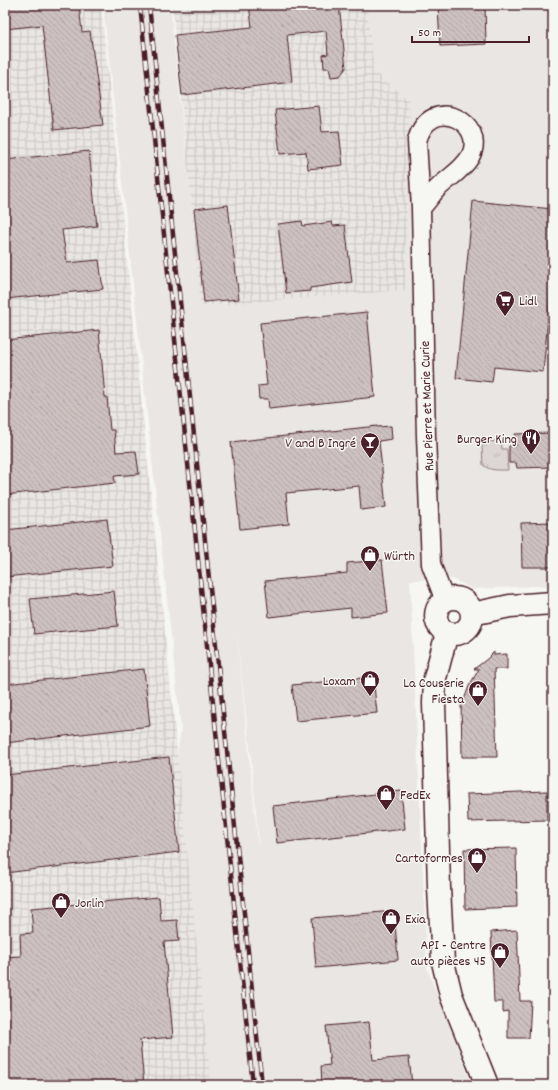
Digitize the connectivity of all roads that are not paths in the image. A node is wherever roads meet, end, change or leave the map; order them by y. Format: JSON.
{"nodes":[{"id":1,"x":421,"y":208,"type":"junction"},
{"id":2,"x":445,"y":601,"type":"junction"},
{"id":3,"x":553,"y":603,"type":"edge"},
{"id":4,"x":472,"y":614,"type":"junction"},
{"id":5,"x":447,"y":633,"type":"junction"},
{"id":6,"x":487,"y":1085,"type":"edge"}],
"edges":[{"from":1,"to":1,"type":"street","name":"Rue Pierre et Marie Curie"},
{"from":1,"to":2,"type":"street","name":"Rue Pierre et Marie Curie"},
{"from":2,"to":4,"type":"street"},
{"from":2,"to":5,"type":"street"},
{"from":3,"to":4,"type":"street"},
{"from":4,"to":5,"type":"street"},
{"from":5,"to":6,"type":"street"}]}
